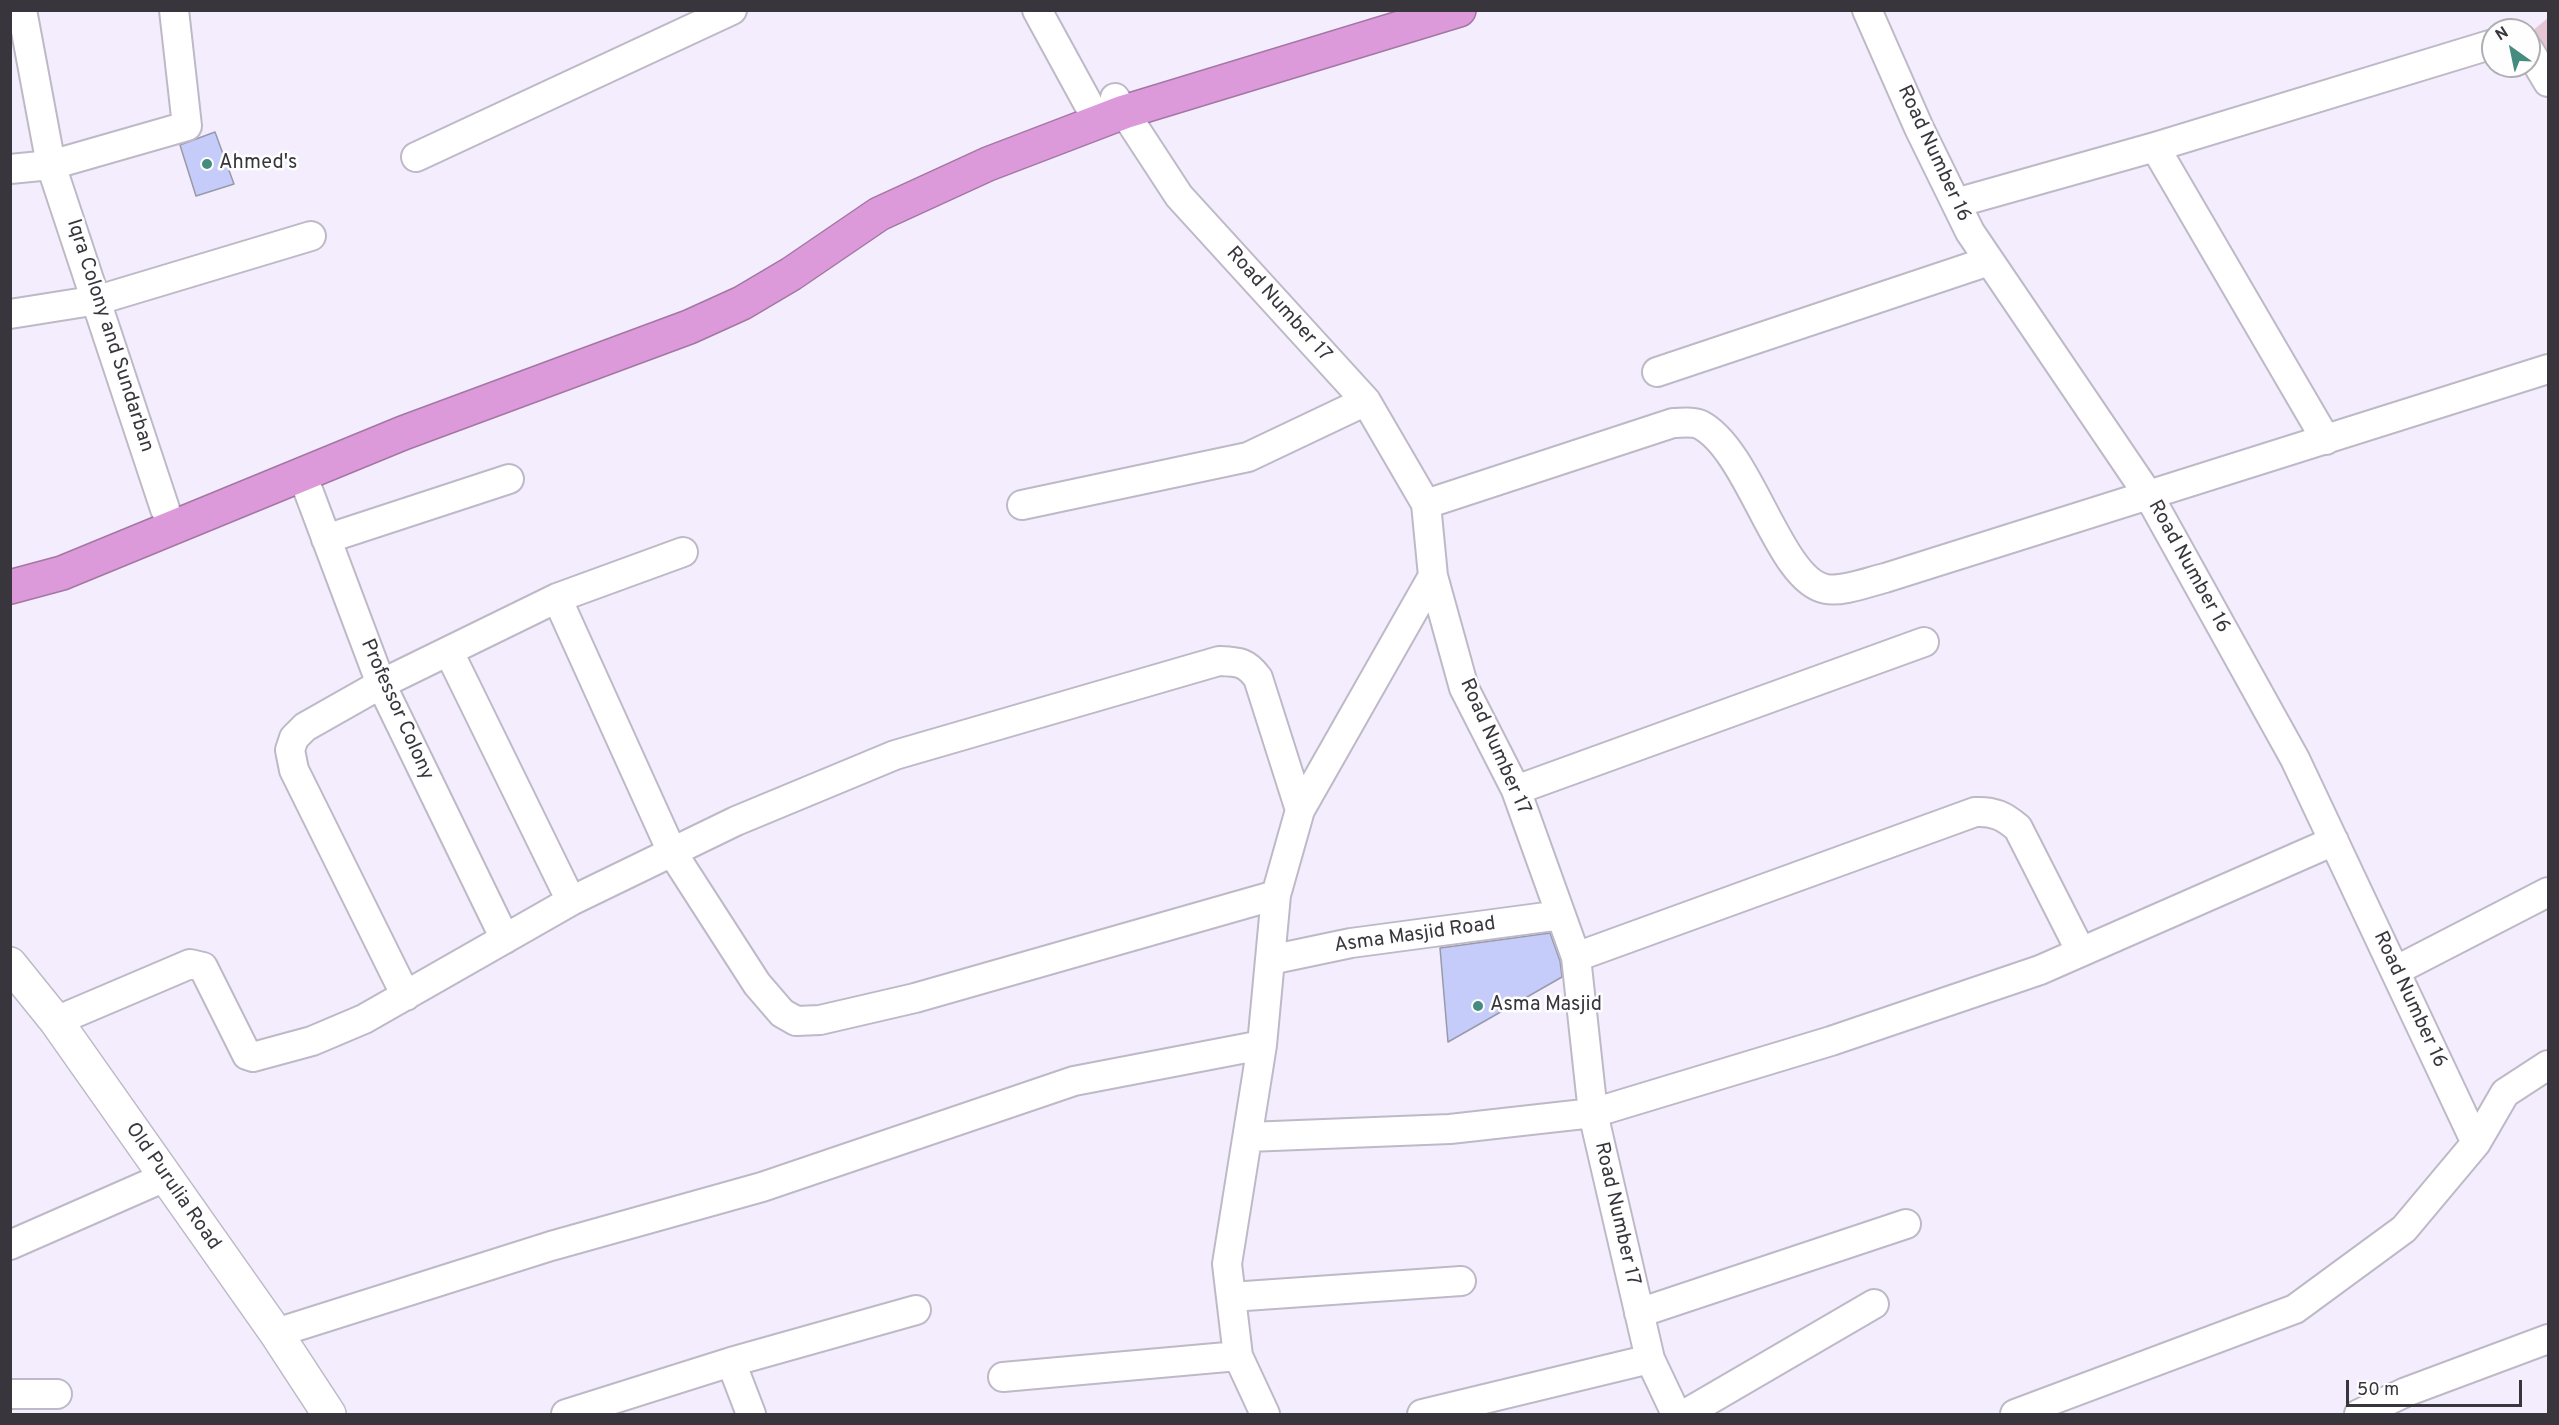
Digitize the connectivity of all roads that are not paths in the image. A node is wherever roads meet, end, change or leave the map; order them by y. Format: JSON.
{"nodes":[{"id":1,"x":22,"y":10,"type":"edge"},
{"id":2,"x":174,"y":10,"type":"edge"},
{"id":3,"x":732,"y":10,"type":"edge"},
{"id":4,"x":1037,"y":10,"type":"edge"},
{"id":5,"x":1404,"y":10,"type":"edge"},
{"id":6,"x":1459,"y":10,"type":"edge"},
{"id":7,"x":1867,"y":10,"type":"edge"},
{"id":8,"x":2481,"y":48,"type":"edge"},
{"id":9,"x":1110,"y":106,"type":"junction"},
{"id":10,"x":2155,"y":147,"type":"junction"},
{"id":11,"x":416,"y":157,"type":"dead end"},
{"id":12,"x":51,"y":165,"type":"junction"},
{"id":13,"x":10,"y":169,"type":"edge"},
{"id":14,"x":1956,"y":203,"type":"junction"},
{"id":15,"x":311,"y":236,"type":"dead end"},
{"id":16,"x":1989,"y":261,"type":"junction"},
{"id":17,"x":98,"y":300,"type":"junction"},
{"id":18,"x":10,"y":314,"type":"edge"},
{"id":19,"x":2548,"y":369,"type":"edge"},
{"id":20,"x":1658,"y":372,"type":"dead end"},
{"id":21,"x":1366,"y":400,"type":"junction"},
{"id":22,"x":2326,"y":440,"type":"junction"},
{"id":23,"x":302,"y":474,"type":"junction"},
{"id":24,"x":509,"y":479,"type":"dead end"},
{"id":25,"x":2149,"y":496,"type":"junction"},
{"id":26,"x":1426,"y":504,"type":"junction"},
{"id":27,"x":1022,"y":505,"type":"dead end"},
{"id":28,"x":165,"y":509,"type":"junction"},
{"id":29,"x":326,"y":539,"type":"junction"},
{"id":30,"x":683,"y":552,"type":"dead end"},
{"id":31,"x":10,"y":567,"type":"edge"},
{"id":32,"x":1433,"y":576,"type":"junction"},
{"id":33,"x":10,"y":588,"type":"edge"},
{"id":34,"x":557,"y":597,"type":"junction"},
{"id":35,"x":1924,"y":642,"type":"dead end"},
{"id":36,"x":448,"y":652,"type":"junction"},
{"id":37,"x":381,"y":684,"type":"junction"},
{"id":38,"x":1516,"y":790,"type":"junction"},
{"id":39,"x":1300,"y":810,"type":"junction"},
{"id":40,"x":2334,"y":841,"type":"junction"},
{"id":41,"x":672,"y":852,"type":"junction"},
{"id":42,"x":2548,"y":892,"type":"edge"},
{"id":43,"x":1276,"y":895,"type":"junction"},
{"id":44,"x":571,"y":901,"type":"junction"},
{"id":45,"x":1561,"y":915,"type":"junction"},
{"id":46,"x":505,"y":939,"type":"junction"},
{"id":47,"x":2081,"y":952,"type":"junction"},
{"id":48,"x":1576,"y":957,"type":"junction"},
{"id":49,"x":1270,"y":960,"type":"junction"},
{"id":50,"x":2395,"y":971,"type":"junction"},
{"id":51,"x":14,"y":974,"type":"edge"},
{"id":52,"x":406,"y":996,"type":"junction"},
{"id":53,"x":56,"y":1022,"type":"junction"},
{"id":54,"x":1262,"y":1045,"type":"junction"},
{"id":55,"x":2548,"y":1065,"type":"edge"},
{"id":56,"x":1593,"y":1113,"type":"junction"},
{"id":57,"x":1248,"y":1137,"type":"junction"},
{"id":58,"x":2476,"y":1143,"type":"junction"},
{"id":59,"x":165,"y":1177,"type":"junction"},
{"id":60,"x":1906,"y":1224,"type":"dead end"},
{"id":61,"x":10,"y":1245,"type":"edge"},
{"id":62,"x":1461,"y":1281,"type":"dead end"},
{"id":63,"x":1231,"y":1297,"type":"junction"},
{"id":64,"x":1874,"y":1304,"type":"dead end"},
{"id":65,"x":916,"y":1311,"type":"dead end"},
{"id":66,"x":1639,"y":1313,"type":"junction"},
{"id":67,"x":276,"y":1332,"type":"junction"},
{"id":68,"x":2548,"y":1339,"type":"edge"},
{"id":69,"x":1238,"y":1356,"type":"junction"},
{"id":70,"x":1650,"y":1359,"type":"junction"},
{"id":71,"x":731,"y":1362,"type":"junction"},
{"id":72,"x":1003,"y":1377,"type":"dead end"},
{"id":73,"x":10,"y":1394,"type":"edge"},
{"id":74,"x":57,"y":1394,"type":"dead end"},
{"id":75,"x":329,"y":1414,"type":"edge"},
{"id":76,"x":566,"y":1414,"type":"edge"},
{"id":77,"x":751,"y":1414,"type":"edge"},
{"id":78,"x":1265,"y":1414,"type":"edge"},
{"id":79,"x":1422,"y":1414,"type":"edge"},
{"id":80,"x":1676,"y":1414,"type":"edge"},
{"id":81,"x":1685,"y":1414,"type":"edge"},
{"id":82,"x":2015,"y":1414,"type":"edge"},
{"id":83,"x":2360,"y":1414,"type":"edge"}],
"edges":[{"from":1,"to":12,"type":"street","name":"Iqra Colony and Sundarban"},
{"from":2,"to":12,"type":"street"},
{"from":3,"to":11,"type":"street"},
{"from":4,"to":9,"type":"street","name":"Road Number 17"},
{"from":5,"to":9,"type":"highway"},
{"from":6,"to":9,"type":"highway"},
{"from":7,"to":14,"type":"street","name":"Road Number 16"},
{"from":8,"to":10,"type":"street"},
{"from":9,"to":21,"type":"street","name":"Road Number 17"},
{"from":9,"to":23,"type":"highway"},
{"from":9,"to":28,"type":"highway"},
{"from":10,"to":14,"type":"street"},
{"from":10,"to":22,"type":"street"},
{"from":12,"to":13,"type":"street"},
{"from":12,"to":17,"type":"street","name":"Iqra Colony and Sundarban"},
{"from":14,"to":16,"type":"street","name":"Road Number 16"},
{"from":15,"to":17,"type":"street"},
{"from":16,"to":20,"type":"street"},
{"from":16,"to":25,"type":"street","name":"Road Number 16"},
{"from":17,"to":18,"type":"street"},
{"from":17,"to":28,"type":"street","name":"Iqra Colony and Sundarban"},
{"from":19,"to":22,"type":"street"},
{"from":21,"to":26,"type":"street","name":"Road Number 17"},
{"from":21,"to":27,"type":"street"},
{"from":22,"to":25,"type":"street"},
{"from":23,"to":29,"type":"street","name":"Professor Colony"},
{"from":23,"to":33,"type":"highway"},
{"from":24,"to":29,"type":"street"},
{"from":25,"to":26,"type":"street"},
{"from":25,"to":40,"type":"street","name":"Road Number 16"},
{"from":26,"to":32,"type":"street","name":"Road Number 17"},
{"from":28,"to":31,"type":"highway"},
{"from":29,"to":37,"type":"street","name":"Professor Colony"},
{"from":30,"to":34,"type":"street"},
{"from":32,"to":38,"type":"street","name":"Road Number 17"},
{"from":32,"to":39,"type":"street"},
{"from":34,"to":36,"type":"street"},
{"from":34,"to":41,"type":"street"},
{"from":35,"to":38,"type":"street"},
{"from":36,"to":37,"type":"street"},
{"from":36,"to":44,"type":"street"},
{"from":37,"to":46,"type":"street","name":"Professor Colony"},
{"from":37,"to":52,"type":"street"},
{"from":38,"to":45,"type":"street","name":"Road Number 17"},
{"from":39,"to":41,"type":"street"},
{"from":39,"to":43,"type":"street"},
{"from":40,"to":47,"type":"street"},
{"from":40,"to":50,"type":"street","name":"Road Number 16"},
{"from":41,"to":43,"type":"street"},
{"from":41,"to":44,"type":"street"},
{"from":42,"to":50,"type":"street"},
{"from":43,"to":49,"type":"street"},
{"from":44,"to":46,"type":"street"},
{"from":45,"to":48,"type":"street","name":"Road Number 17"},
{"from":45,"to":49,"type":"street","name":"Asma Masjid Road"},
{"from":46,"to":52,"type":"street"},
{"from":47,"to":48,"type":"street"},
{"from":47,"to":56,"type":"street"},
{"from":48,"to":56,"type":"street","name":"Road Number 17"},
{"from":49,"to":54,"type":"street"},
{"from":50,"to":58,"type":"street","name":"Road Number 16"},
{"from":51,"to":53,"type":"main road","name":"Old Purulia Road"},
{"from":52,"to":53,"type":"street"},
{"from":53,"to":59,"type":"main road","name":"Old Purulia Road"},
{"from":54,"to":57,"type":"street"},
{"from":54,"to":67,"type":"street"},
{"from":55,"to":58,"type":"street"},
{"from":56,"to":57,"type":"street"},
{"from":56,"to":66,"type":"street","name":"Road Number 17"},
{"from":57,"to":63,"type":"street"},
{"from":58,"to":82,"type":"street"},
{"from":59,"to":61,"type":"street"},
{"from":59,"to":67,"type":"main road","name":"Old Purulia Road"},
{"from":60,"to":66,"type":"street"},
{"from":62,"to":63,"type":"street"},
{"from":63,"to":69,"type":"street"},
{"from":64,"to":81,"type":"street"},
{"from":65,"to":71,"type":"street"},
{"from":66,"to":70,"type":"street","name":"Road Number 17"},
{"from":67,"to":75,"type":"main road","name":"Old Purulia Road"},
{"from":68,"to":83,"type":"street"},
{"from":69,"to":72,"type":"street"},
{"from":69,"to":78,"type":"street"},
{"from":70,"to":79,"type":"street"},
{"from":70,"to":80,"type":"street","name":"Road Number 17"},
{"from":71,"to":76,"type":"street"},
{"from":71,"to":77,"type":"street"},
{"from":73,"to":74,"type":"street"}]}
